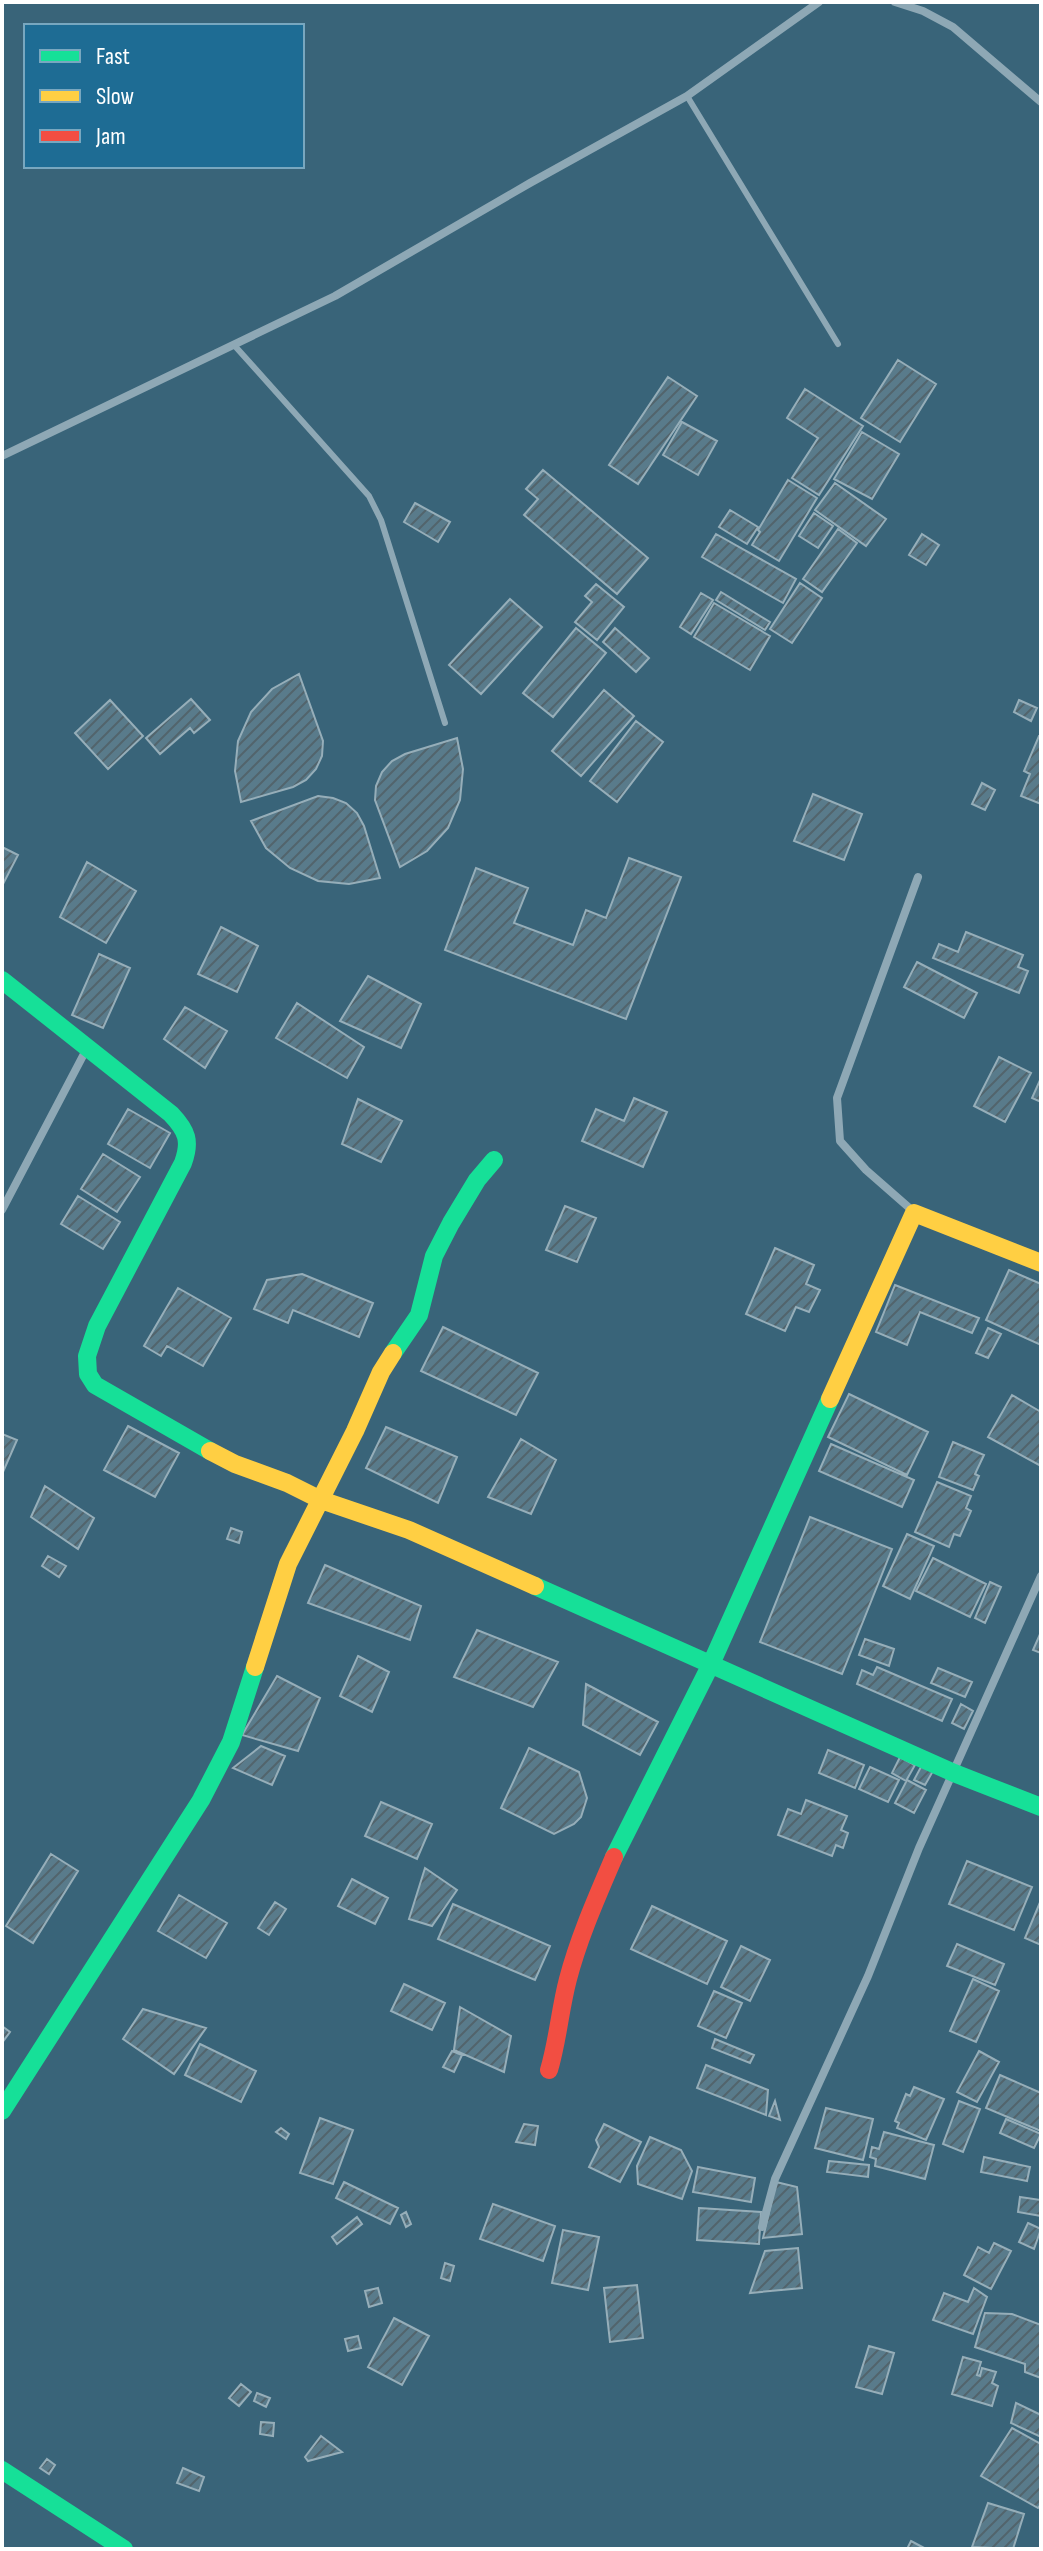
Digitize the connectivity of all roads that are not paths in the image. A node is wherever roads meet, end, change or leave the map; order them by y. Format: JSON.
{"nodes":[{"id":1,"x":819,"y":2,"type":"edge"},
{"id":2,"x":895,"y":2,"type":"edge"},
{"id":3,"x":687,"y":96,"type":"junction"},
{"id":4,"x":1041,"y":102,"type":"edge"},
{"id":5,"x":838,"y":344,"type":"dead end"},
{"id":6,"x":234,"y":345,"type":"junction"},
{"id":7,"x":2,"y":456,"type":"edge"},
{"id":8,"x":445,"y":723,"type":"dead end"},
{"id":9,"x":918,"y":877,"type":"dead end"},
{"id":10,"x":2,"y":980,"type":"edge"},
{"id":11,"x":88,"y":1046,"type":"junction"},
{"id":12,"x":494,"y":1160,"type":"dead end"},
{"id":13,"x":2,"y":1210,"type":"edge"},
{"id":14,"x":914,"y":1213,"type":"junction"},
{"id":15,"x":1041,"y":1263,"type":"edge"},
{"id":16,"x":321,"y":1500,"type":"junction"},
{"id":17,"x":1041,"y":1576,"type":"edge"},
{"id":18,"x":711,"y":1664,"type":"junction"},
{"id":19,"x":954,"y":1773,"type":"junction"},
{"id":20,"x":1041,"y":1807,"type":"edge"},
{"id":21,"x":549,"y":2070,"type":"dead end"},
{"id":22,"x":2,"y":2111,"type":"edge"},
{"id":23,"x":762,"y":2227,"type":"dead end"},
{"id":24,"x":2,"y":2470,"type":"edge"},
{"id":25,"x":124,"y":2549,"type":"edge"}],
"edges":[{"from":1,"to":3,"type":"street"},
{"from":2,"to":4,"type":"street"},
{"from":3,"to":5,"type":"lane"},
{"from":3,"to":6,"type":"street"},
{"from":6,"to":7,"type":"street"},
{"from":6,"to":8,"type":"lane"},
{"from":9,"to":14,"type":"street"},
{"from":10,"to":11,"type":"street"},
{"from":11,"to":13,"type":"street"},
{"from":11,"to":16,"type":"street"},
{"from":12,"to":16,"type":"street"},
{"from":14,"to":15,"type":"street"},
{"from":14,"to":18,"type":"street"},
{"from":16,"to":18,"type":"street"},
{"from":16,"to":22,"type":"street"},
{"from":17,"to":19,"type":"street"},
{"from":18,"to":19,"type":"street"},
{"from":18,"to":21,"type":"street"},
{"from":19,"to":20,"type":"street"},
{"from":19,"to":23,"type":"street"},
{"from":24,"to":25,"type":"street"}]}
